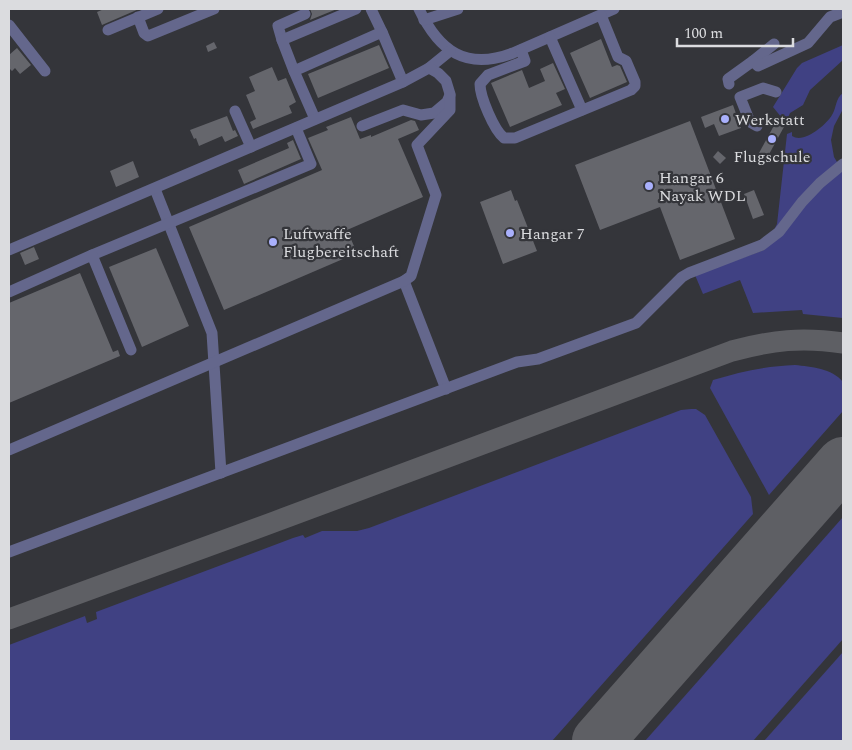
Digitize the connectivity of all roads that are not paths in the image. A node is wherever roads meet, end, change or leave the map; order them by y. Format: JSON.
{"nodes":[{"id":1,"x":158,"y":9,"type":"edge"},
{"id":2,"x":214,"y":9,"type":"edge"},
{"id":3,"x":356,"y":9,"type":"edge"},
{"id":4,"x":371,"y":9,"type":"edge"},
{"id":5,"x":419,"y":9,"type":"edge"},
{"id":6,"x":458,"y":9,"type":"edge"},
{"id":7,"x":614,"y":9,"type":"edge"},
{"id":8,"x":843,"y":12,"type":"edge"},
{"id":9,"x":305,"y":14,"type":"dead end"},
{"id":10,"x":602,"y":15,"type":"junction"},
{"id":11,"x":138,"y":17,"type":"junction"},
{"id":12,"x":424,"y":20,"type":"junction"},
{"id":13,"x":9,"y":25,"type":"edge"},
{"id":14,"x":108,"y":30,"type":"dead end"},
{"id":15,"x":382,"y":32,"type":"junction"},
{"id":16,"x":550,"y":37,"type":"junction"},
{"id":17,"x":282,"y":40,"type":"junction"},
{"id":18,"x":774,"y":44,"type":"dead end"},
{"id":19,"x":520,"y":50,"type":"junction"},
{"id":20,"x":450,"y":51,"type":"junction"},
{"id":21,"x":753,"y":61,"type":"junction"},
{"id":22,"x":429,"y":68,"type":"junction"},
{"id":23,"x":45,"y":70,"type":"dead end"},
{"id":24,"x":294,"y":71,"type":"junction"},
{"id":25,"x":404,"y":82,"type":"junction"},
{"id":26,"x":729,"y":84,"type":"dead end"},
{"id":27,"x":776,"y":92,"type":"dead end"},
{"id":28,"x":450,"y":94,"type":"junction"},
{"id":29,"x":582,"y":110,"type":"junction"},
{"id":30,"x":235,"y":111,"type":"dead end"},
{"id":31,"x":315,"y":119,"type":"junction"},
{"id":32,"x":362,"y":126,"type":"dead end"},
{"id":33,"x":757,"y":126,"type":"dead end"},
{"id":34,"x":296,"y":128,"type":"junction"},
{"id":35,"x":251,"y":147,"type":"junction"},
{"id":36,"x":843,"y":164,"type":"edge"},
{"id":37,"x":154,"y":189,"type":"junction"},
{"id":38,"x":169,"y":224,"type":"junction"},
{"id":39,"x":9,"y":250,"type":"edge"},
{"id":40,"x":92,"y":255,"type":"junction"},
{"id":41,"x":404,"y":281,"type":"junction"},
{"id":42,"x":9,"y":292,"type":"edge"},
{"id":43,"x":131,"y":350,"type":"dead end"},
{"id":44,"x":215,"y":362,"type":"junction"},
{"id":45,"x":446,"y":389,"type":"junction"},
{"id":46,"x":9,"y":450,"type":"edge"},
{"id":47,"x":221,"y":473,"type":"junction"},
{"id":48,"x":9,"y":552,"type":"edge"}],
"edges":[{"from":1,"to":11,"type":"lane"},
{"from":2,"to":11,"type":"lane"},
{"from":3,"to":17,"type":"lane"},
{"from":4,"to":15,"type":"lane"},
{"from":5,"to":12,"type":"lane"},
{"from":6,"to":12,"type":"lane"},
{"from":7,"to":10,"type":"lane"},
{"from":8,"to":21,"type":"lane"},
{"from":9,"to":17,"type":"lane"},
{"from":10,"to":16,"type":"lane"},
{"from":10,"to":29,"type":"lane"},
{"from":11,"to":14,"type":"lane"},
{"from":12,"to":20,"type":"lane"},
{"from":13,"to":23,"type":"lane"},
{"from":15,"to":24,"type":"lane"},
{"from":15,"to":25,"type":"lane"},
{"from":16,"to":19,"type":"lane"},
{"from":16,"to":29,"type":"lane"},
{"from":17,"to":24,"type":"lane"},
{"from":18,"to":21,"type":"lane"},
{"from":19,"to":20,"type":"lane"},
{"from":19,"to":29,"type":"lane"},
{"from":20,"to":22,"type":"lane"},
{"from":21,"to":26,"type":"lane"},
{"from":22,"to":25,"type":"lane"},
{"from":22,"to":28,"type":"lane"},
{"from":24,"to":31,"type":"lane"},
{"from":25,"to":31,"type":"lane"},
{"from":27,"to":33,"type":"lane"},
{"from":28,"to":32,"type":"lane"},
{"from":28,"to":41,"type":"lane"},
{"from":30,"to":35,"type":"lane"},
{"from":31,"to":34,"type":"lane"},
{"from":34,"to":35,"type":"lane"},
{"from":34,"to":38,"type":"lane"},
{"from":35,"to":37,"type":"lane"},
{"from":36,"to":45,"type":"lane"},
{"from":37,"to":38,"type":"lane"},
{"from":37,"to":39,"type":"lane"},
{"from":38,"to":40,"type":"lane"},
{"from":38,"to":44,"type":"lane"},
{"from":40,"to":42,"type":"lane"},
{"from":40,"to":43,"type":"lane"},
{"from":41,"to":44,"type":"lane"},
{"from":41,"to":45,"type":"lane"},
{"from":44,"to":46,"type":"lane"},
{"from":44,"to":47,"type":"lane"},
{"from":45,"to":47,"type":"lane"},
{"from":47,"to":48,"type":"lane"}]}
